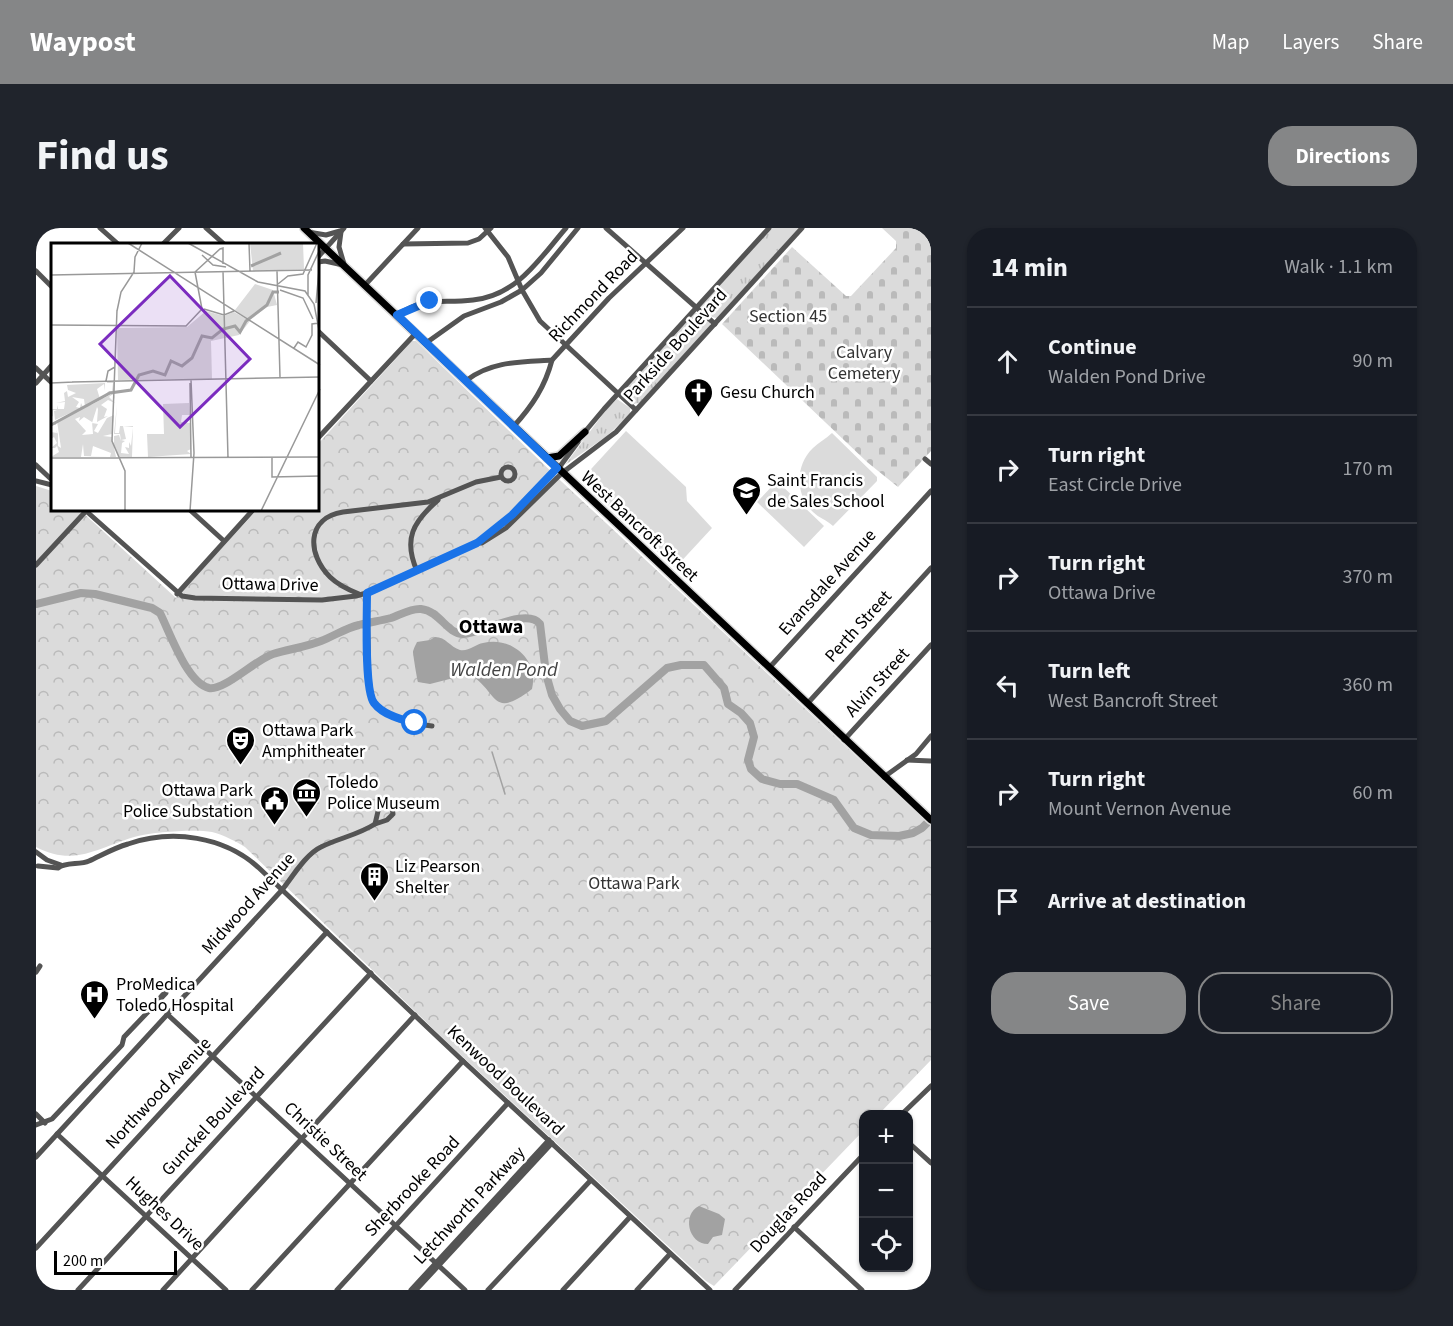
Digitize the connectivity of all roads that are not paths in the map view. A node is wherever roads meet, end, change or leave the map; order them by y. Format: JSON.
{"nodes":[{"id":1,"x":100,"y":228,"type":"edge"},
{"id":2,"x":179,"y":228,"type":"edge"},
{"id":3,"x":206,"y":228,"type":"edge"},
{"id":4,"x":418,"y":228,"type":"edge"},
{"id":5,"x":566,"y":228,"type":"edge"},
{"id":6,"x":578,"y":228,"type":"edge"},
{"id":7,"x":606,"y":228,"type":"edge"},
{"id":8,"x":683,"y":228,"type":"edge"},
{"id":9,"x":769,"y":228,"type":"edge"},
{"id":10,"x":802,"y":228,"type":"edge"},
{"id":11,"x":343,"y":229,"type":"edge"},
{"id":12,"x":488,"y":229,"type":"edge"},
{"id":13,"x":306,"y":230,"type":"edge"},
{"id":14,"x":117,"y":243,"type":"edge"},
{"id":15,"x":165,"y":243,"type":"edge"},
{"id":16,"x":223,"y":243,"type":"edge"},
{"id":17,"x":403,"y":244,"type":"junction"},
{"id":18,"x":326,"y":248,"type":"junction"},
{"id":19,"x":320,"y":255,"type":"edge"},
{"id":20,"x":646,"y":261,"type":"junction"},
{"id":21,"x":320,"y":262,"type":"edge"},
{"id":22,"x":344,"y":265,"type":"junction"},
{"id":23,"x":36,"y":271,"type":"edge"},
{"id":24,"x":519,"y":282,"type":"junction"},
{"id":25,"x":51,"y":285,"type":"edge"},
{"id":26,"x":365,"y":285,"type":"junction"},
{"id":27,"x":522,"y":290,"type":"junction"},
{"id":28,"x":697,"y":308,"type":"junction"},
{"id":29,"x":397,"y":315,"type":"junction"},
{"id":30,"x":715,"y":324,"type":"junction"},
{"id":31,"x":320,"y":333,"type":"edge"},
{"id":32,"x":416,"y":333,"type":"junction"},
{"id":33,"x":426,"y":342,"type":"junction"},
{"id":34,"x":566,"y":345,"type":"junction"},
{"id":35,"x":552,"y":360,"type":"junction"},
{"id":36,"x":51,"y":366,"type":"edge"},
{"id":37,"x":36,"y":368,"type":"edge"},
{"id":38,"x":44,"y":375,"type":"junction"},
{"id":39,"x":371,"y":381,"type":"junction"},
{"id":40,"x":467,"y":381,"type":"junction"},
{"id":41,"x":51,"y":382,"type":"edge"},
{"id":42,"x":36,"y":383,"type":"edge"},
{"id":43,"x":618,"y":393,"type":"junction"},
{"id":44,"x":636,"y":410,"type":"junction"},
{"id":45,"x":514,"y":426,"type":"junction"},
{"id":46,"x":585,"y":432,"type":"junction"},
{"id":47,"x":320,"y":433,"type":"edge"},
{"id":48,"x":547,"y":458,"type":"junction"},
{"id":49,"x":925,"y":459,"type":"dead end"},
{"id":50,"x":931,"y":464,"type":"edge"},
{"id":51,"x":36,"y":465,"type":"edge"},
{"id":52,"x":559,"y":470,"type":"junction"},
{"id":53,"x":501,"y":477,"type":"dead end"},
{"id":54,"x":36,"y":481,"type":"edge"},
{"id":55,"x":51,"y":481,"type":"edge"},
{"id":56,"x":51,"y":482,"type":"edge"},
{"id":57,"x":931,"y":491,"type":"edge"},
{"id":58,"x":441,"y":497,"type":"junction"},
{"id":59,"x":84,"y":512,"type":"edge"},
{"id":60,"x":88,"y":512,"type":"edge"},
{"id":61,"x":192,"y":512,"type":"edge"},
{"id":62,"x":251,"y":512,"type":"edge"},
{"id":63,"x":224,"y":541,"type":"junction"},
{"id":64,"x":36,"y":565,"type":"edge"},
{"id":65,"x":931,"y":568,"type":"edge"},
{"id":66,"x":417,"y":571,"type":"junction"},
{"id":67,"x":367,"y":593,"type":"junction"},
{"id":68,"x":177,"y":594,"type":"junction"},
{"id":69,"x":360,"y":595,"type":"junction"},
{"id":70,"x":931,"y":645,"type":"edge"},
{"id":71,"x":770,"y":668,"type":"junction"},
{"id":72,"x":807,"y":704,"type":"junction"},
{"id":73,"x":432,"y":726,"type":"dead end"},
{"id":74,"x":931,"y":736,"type":"edge"},
{"id":75,"x":844,"y":740,"type":"junction"},
{"id":76,"x":907,"y":760,"type":"junction"},
{"id":77,"x":931,"y":761,"type":"edge"},
{"id":78,"x":884,"y":777,"type":"junction"},
{"id":79,"x":931,"y":820,"type":"edge"},
{"id":80,"x":375,"y":824,"type":"dead end"},
{"id":81,"x":37,"y":852,"type":"edge"},
{"id":82,"x":37,"y":866,"type":"edge"},
{"id":83,"x":61,"y":866,"type":"junction"},
{"id":84,"x":282,"y":890,"type":"junction"},
{"id":85,"x":327,"y":932,"type":"junction"},
{"id":86,"x":371,"y":973,"type":"junction"},
{"id":87,"x":174,"y":982,"type":"dead end"},
{"id":88,"x":167,"y":1014,"type":"junction"},
{"id":89,"x":415,"y":1015,"type":"junction"},
{"id":90,"x":212,"y":1057,"type":"junction"},
{"id":91,"x":463,"y":1061,"type":"junction"},
{"id":92,"x":931,"y":1086,"type":"edge"},
{"id":93,"x":256,"y":1097,"type":"junction"},
{"id":94,"x":508,"y":1103,"type":"junction"},
{"id":95,"x":906,"y":1110,"type":"edge"},
{"id":96,"x":36,"y":1114,"type":"edge"},
{"id":97,"x":45,"y":1123,"type":"junction"},
{"id":98,"x":36,"y":1125,"type":"edge"},
{"id":99,"x":57,"y":1134,"type":"junction"},
{"id":100,"x":302,"y":1139,"type":"junction"},
{"id":101,"x":550,"y":1142,"type":"junction"},
{"id":102,"x":913,"y":1146,"type":"edge"},
{"id":103,"x":36,"y":1157,"type":"edge"},
{"id":104,"x":859,"y":1159,"type":"edge"},
{"id":105,"x":931,"y":1163,"type":"edge"},
{"id":106,"x":103,"y":1176,"type":"junction"},
{"id":107,"x":591,"y":1180,"type":"junction"},
{"id":108,"x":350,"y":1184,"type":"junction"},
{"id":109,"x":146,"y":1216,"type":"junction"},
{"id":110,"x":630,"y":1217,"type":"junction"},
{"id":111,"x":395,"y":1226,"type":"junction"},
{"id":112,"x":794,"y":1227,"type":"junction"},
{"id":113,"x":36,"y":1248,"type":"edge"},
{"id":114,"x":670,"y":1254,"type":"junction"},
{"id":115,"x":192,"y":1258,"type":"junction"},
{"id":116,"x":437,"y":1264,"type":"junction"},
{"id":117,"x":78,"y":1290,"type":"edge"},
{"id":118,"x":163,"y":1290,"type":"edge"},
{"id":119,"x":226,"y":1290,"type":"edge"},
{"id":120,"x":252,"y":1290,"type":"edge"},
{"id":121,"x":337,"y":1290,"type":"edge"},
{"id":122,"x":411,"y":1290,"type":"edge"},
{"id":123,"x":416,"y":1290,"type":"edge"},
{"id":124,"x":465,"y":1290,"type":"edge"},
{"id":125,"x":488,"y":1290,"type":"edge"},
{"id":126,"x":563,"y":1290,"type":"edge"},
{"id":127,"x":638,"y":1290,"type":"edge"},
{"id":128,"x":710,"y":1290,"type":"edge"},
{"id":129,"x":735,"y":1290,"type":"edge"},
{"id":130,"x":862,"y":1290,"type":"edge"}],
"edges":[{"from":1,"to":14,"type":"street"},
{"from":2,"to":15,"type":"street"},
{"from":3,"to":16,"type":"street"},
{"from":4,"to":17,"type":"street"},
{"from":5,"to":24,"type":"street"},
{"from":6,"to":27,"type":"street"},
{"from":7,"to":20,"type":"street"},
{"from":8,"to":20,"type":"street","name":"Richmond Road"},
{"from":9,"to":28,"type":"street","name":"Parkside Boulevard"},
{"from":10,"to":30,"type":"street","name":"Parkside Boulevard"},
{"from":11,"to":13,"type":"street"},
{"from":11,"to":18,"type":"street"},
{"from":11,"to":22,"type":"street"},
{"from":12,"to":17,"type":"street"},
{"from":12,"to":24,"type":"street"},
{"from":13,"to":18,"type":"main road","name":"West Bancroft Street"},
{"from":17,"to":26,"type":"street"},
{"from":18,"to":19,"type":"street"},
{"from":18,"to":22,"type":"main road","name":"West Bancroft Street"},
{"from":20,"to":28,"type":"street"},
{"from":20,"to":34,"type":"street","name":"Richmond Road"},
{"from":21,"to":22,"type":"street"},
{"from":22,"to":26,"type":"main road","name":"West Bancroft Street"},
{"from":23,"to":25,"type":"street"},
{"from":24,"to":27,"type":"street"},
{"from":24,"to":29,"type":"street"},
{"from":26,"to":29,"type":"main road","name":"West Bancroft Street"},
{"from":27,"to":33,"type":"street"},
{"from":27,"to":34,"type":"street"},
{"from":28,"to":30,"type":"street"},
{"from":28,"to":43,"type":"street","name":"Parkside Boulevard"},
{"from":29,"to":32,"type":"main road","name":"West Bancroft Street"},
{"from":30,"to":44,"type":"street","name":"Parkside Boulevard"},
{"from":31,"to":39,"type":"street"},
{"from":32,"to":33,"type":"main road","name":"West Bancroft Street"},
{"from":32,"to":39,"type":"street"},
{"from":33,"to":40,"type":"main road","name":"West Bancroft Street"},
{"from":34,"to":35,"type":"street","name":"Richmond Road"},
{"from":34,"to":43,"type":"street"},
{"from":35,"to":40,"type":"street","name":"Richmond Road"},
{"from":35,"to":45,"type":"street","name":"Richmond Road"},
{"from":36,"to":38,"type":"street"},
{"from":37,"to":38,"type":"street"},
{"from":38,"to":41,"type":"street"},
{"from":38,"to":42,"type":"street"},
{"from":39,"to":47,"type":"street"},
{"from":40,"to":45,"type":"main road","name":"West Bancroft Street"},
{"from":43,"to":44,"type":"street"},
{"from":43,"to":46,"type":"street","name":"Parkside Boulevard"},
{"from":44,"to":52,"type":"street","name":"Parkside Boulevard"},
{"from":45,"to":48,"type":"main road","name":"West Bancroft Street"},
{"from":46,"to":48,"type":"main road"},
{"from":46,"to":52,"type":"street","name":"Parkside Boulevard"},
{"from":48,"to":52,"type":"main road","name":"West Bancroft Street"},
{"from":49,"to":50,"type":"street"},
{"from":51,"to":55,"type":"street"},
{"from":52,"to":66,"type":"street","name":"Ottawa Drive"},
{"from":52,"to":71,"type":"main road","name":"West Bancroft Street"},
{"from":53,"to":58,"type":"street"},
{"from":54,"to":56,"type":"street"},
{"from":57,"to":71,"type":"street","name":"Evansdale Avenue"},
{"from":58,"to":66,"type":"street"},
{"from":58,"to":69,"type":"street"},
{"from":59,"to":64,"type":"street"},
{"from":60,"to":68,"type":"street"},
{"from":61,"to":63,"type":"street"},
{"from":62,"to":63,"type":"street"},
{"from":63,"to":68,"type":"street"},
{"from":65,"to":72,"type":"street","name":"Perth Street"},
{"from":66,"to":67,"type":"street","name":"Ottawa Drive"},
{"from":67,"to":69,"type":"street","name":"Ottawa Drive"},
{"from":67,"to":73,"type":"street"},
{"from":68,"to":69,"type":"street","name":"Ottawa Drive"},
{"from":70,"to":75,"type":"street","name":"Alvin Street"},
{"from":71,"to":72,"type":"main road","name":"West Bancroft Street"},
{"from":72,"to":75,"type":"main road","name":"West Bancroft Street"},
{"from":74,"to":76,"type":"street"},
{"from":75,"to":78,"type":"main road","name":"West Bancroft Street"},
{"from":76,"to":77,"type":"street"},
{"from":76,"to":78,"type":"street"},
{"from":78,"to":79,"type":"main road","name":"West Bancroft Street"},
{"from":80,"to":84,"type":"street","name":"Midwood Avenue"},
{"from":81,"to":82,"type":"street"},
{"from":81,"to":83,"type":"street"},
{"from":82,"to":83,"type":"street","name":"Kenwood Boulevard"},
{"from":83,"to":84,"type":"street","name":"Kenwood Boulevard"},
{"from":84,"to":85,"type":"street","name":"Kenwood Boulevard"},
{"from":84,"to":88,"type":"street","name":"Midwood Avenue"},
{"from":85,"to":86,"type":"street","name":"Kenwood Boulevard"},
{"from":85,"to":90,"type":"street","name":"Northwood Avenue"},
{"from":86,"to":89,"type":"street","name":"Kenwood Boulevard"},
{"from":86,"to":93,"type":"street","name":"Gunckel Boulevard"},
{"from":87,"to":97,"type":"street"},
{"from":88,"to":90,"type":"street","name":"Christie Street"},
{"from":88,"to":99,"type":"street","name":"Midwood Avenue"},
{"from":89,"to":91,"type":"street","name":"Kenwood Boulevard"},
{"from":89,"to":100,"type":"street"},
{"from":90,"to":93,"type":"street","name":"Christie Street"},
{"from":90,"to":106,"type":"street","name":"Northwood Avenue"},
{"from":91,"to":94,"type":"street","name":"Kenwood Boulevard"},
{"from":91,"to":108,"type":"street"},
{"from":92,"to":95,"type":"street"},
{"from":93,"to":100,"type":"street","name":"Christie Street"},
{"from":93,"to":109,"type":"street","name":"Gunckel Boulevard"},
{"from":94,"to":101,"type":"street","name":"Kenwood Boulevard"},
{"from":94,"to":111,"type":"street","name":"Sherbrooke Road"},
{"from":96,"to":97,"type":"street"},
{"from":97,"to":98,"type":"street"},
{"from":99,"to":103,"type":"street","name":"Midwood Avenue"},
{"from":99,"to":106,"type":"street","name":"Hughes Drive"},
{"from":100,"to":108,"type":"street","name":"Christie Street"},
{"from":100,"to":115,"type":"street"},
{"from":101,"to":107,"type":"street","name":"Kenwood Boulevard"},
{"from":101,"to":116,"type":"street","name":"Letchworth Parkway"},
{"from":102,"to":105,"type":"street"},
{"from":104,"to":112,"type":"street","name":"Douglas Road"},
{"from":106,"to":109,"type":"street","name":"Hughes Drive"},
{"from":106,"to":113,"type":"street","name":"Northwood Avenue"},
{"from":107,"to":110,"type":"street","name":"Kenwood Boulevard"},
{"from":107,"to":125,"type":"street"},
{"from":108,"to":111,"type":"street","name":"Christie Street"},
{"from":108,"to":120,"type":"street"},
{"from":109,"to":115,"type":"street","name":"Hughes Drive"},
{"from":109,"to":117,"type":"street","name":"Gunckel Boulevard"},
{"from":110,"to":114,"type":"street","name":"Kenwood Boulevard"},
{"from":110,"to":126,"type":"street"},
{"from":111,"to":116,"type":"street","name":"Christie Street"},
{"from":111,"to":121,"type":"street","name":"Sherbrooke Road"},
{"from":112,"to":129,"type":"street","name":"Douglas Road"},
{"from":112,"to":130,"type":"street"},
{"from":114,"to":127,"type":"street"},
{"from":114,"to":128,"type":"street","name":"Kenwood Boulevard"},
{"from":115,"to":118,"type":"street"},
{"from":115,"to":119,"type":"street","name":"Hughes Drive"},
{"from":116,"to":122,"type":"street","name":"Letchworth Parkway"},
{"from":116,"to":123,"type":"street","name":"Letchworth Parkway"},
{"from":116,"to":124,"type":"street","name":"Christie Street"}]}
